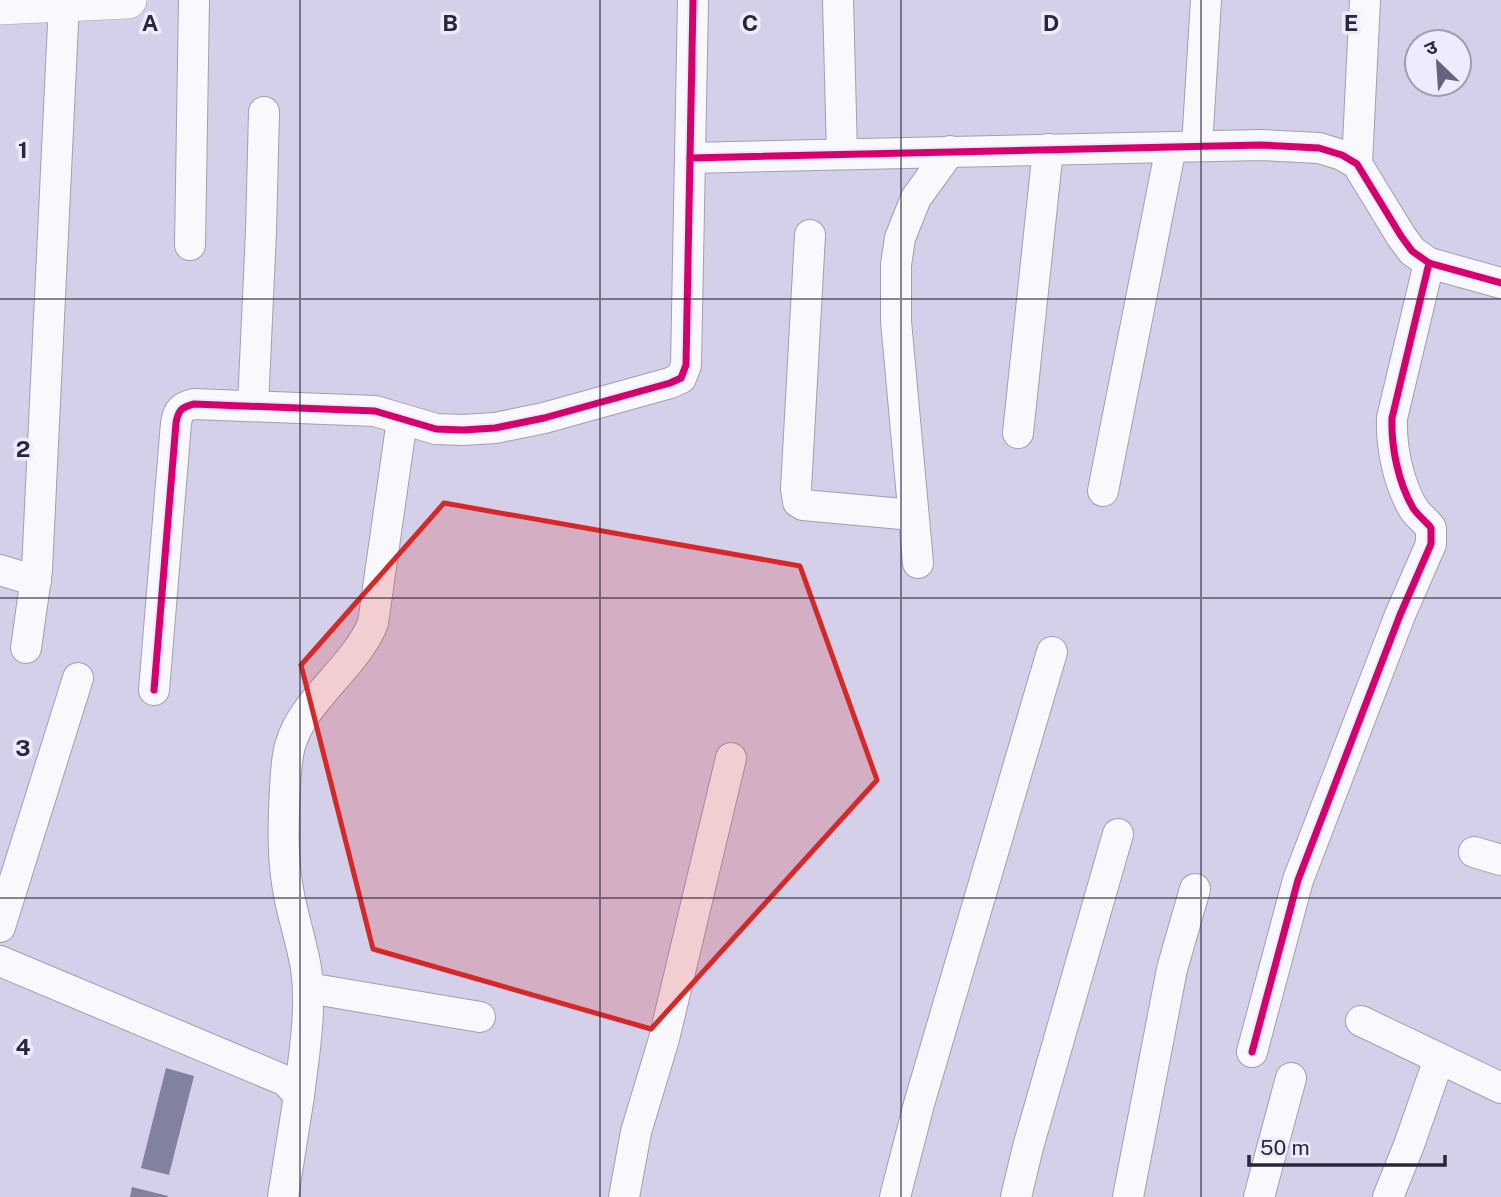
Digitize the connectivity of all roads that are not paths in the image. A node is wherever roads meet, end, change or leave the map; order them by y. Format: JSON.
{"nodes":[{"id":1,"x":128,"y":0,"type":"edge"},
{"id":2,"x":194,"y":0,"type":"edge"},
{"id":3,"x":693,"y":0,"type":"edge"},
{"id":4,"x":838,"y":0,"type":"edge"},
{"id":5,"x":1206,"y":0,"type":"edge"},
{"id":6,"x":1365,"y":0,"type":"edge"},
{"id":7,"x":64,"y":3,"type":"junction"},
{"id":8,"x":0,"y":6,"type":"edge"},
{"id":9,"x":264,"y":112,"type":"dead end"},
{"id":10,"x":1184,"y":146,"type":"junction"},
{"id":11,"x":1048,"y":149,"type":"junction"},
{"id":12,"x":950,"y":151,"type":"junction"},
{"id":13,"x":842,"y":154,"type":"junction"},
{"id":14,"x":690,"y":158,"type":"junction"},
{"id":15,"x":1356,"y":164,"type":"junction"},
{"id":16,"x":810,"y":235,"type":"dead end"},
{"id":17,"x":190,"y":245,"type":"dead end"},
{"id":18,"x":1429,"y":262,"type":"junction"},
{"id":19,"x":1501,"y":283,"type":"edge"},
{"id":20,"x":253,"y":406,"type":"junction"},
{"id":21,"x":402,"y":420,"type":"junction"},
{"id":22,"x":1018,"y":433,"type":"dead end"},
{"id":23,"x":1103,"y":491,"type":"dead end"},
{"id":24,"x":913,"y":515,"type":"junction"},
{"id":25,"x":918,"y":563,"type":"dead end"},
{"id":26,"x":0,"y":570,"type":"edge"},
{"id":27,"x":36,"y":581,"type":"junction"},
{"id":28,"x":26,"y":648,"type":"dead end"},
{"id":29,"x":1052,"y":652,"type":"dead end"},
{"id":30,"x":78,"y":678,"type":"dead end"},
{"id":31,"x":153,"y":690,"type":"dead end"},
{"id":32,"x":731,"y":758,"type":"dead end"},
{"id":33,"x":1118,"y":834,"type":"dead end"},
{"id":34,"x":1195,"y":889,"type":"dead end"},
{"id":35,"x":0,"y":927,"type":"edge"},
{"id":36,"x":0,"y":961,"type":"edge"},
{"id":37,"x":307,"y":988,"type":"junction"},
{"id":38,"x":480,"y":1017,"type":"dead end"},
{"id":39,"x":1361,"y":1021,"type":"dead end"},
{"id":40,"x":1252,"y":1052,"type":"dead end"},
{"id":41,"x":1439,"y":1059,"type":"junction"},
{"id":42,"x":1291,"y":1077,"type":"dead end"},
{"id":43,"x":1501,"y":1088,"type":"edge"},
{"id":44,"x":299,"y":1096,"type":"junction"},
{"id":45,"x":283,"y":1197,"type":"edge"},
{"id":46,"x":624,"y":1197,"type":"edge"},
{"id":47,"x":895,"y":1197,"type":"edge"},
{"id":48,"x":1016,"y":1197,"type":"edge"},
{"id":49,"x":1128,"y":1197,"type":"edge"},
{"id":50,"x":1259,"y":1197,"type":"edge"},
{"id":51,"x":1388,"y":1197,"type":"edge"}],
"edges":[{"from":1,"to":7,"type":"street"},
{"from":2,"to":17,"type":"street"},
{"from":3,"to":14,"type":"street"},
{"from":4,"to":13,"type":"street"},
{"from":5,"to":10,"type":"street"},
{"from":6,"to":15,"type":"street"},
{"from":7,"to":8,"type":"street"},
{"from":7,"to":27,"type":"street"},
{"from":9,"to":20,"type":"street"},
{"from":10,"to":11,"type":"street"},
{"from":10,"to":15,"type":"street"},
{"from":10,"to":23,"type":"street"},
{"from":11,"to":12,"type":"street"},
{"from":11,"to":22,"type":"street"},
{"from":12,"to":13,"type":"street"},
{"from":12,"to":24,"type":"street"},
{"from":13,"to":14,"type":"street"},
{"from":14,"to":21,"type":"street"},
{"from":15,"to":18,"type":"street"},
{"from":16,"to":24,"type":"street"},
{"from":18,"to":19,"type":"street"},
{"from":18,"to":40,"type":"street"},
{"from":20,"to":21,"type":"street"},
{"from":20,"to":31,"type":"street"},
{"from":21,"to":37,"type":"street"},
{"from":24,"to":25,"type":"street"},
{"from":26,"to":27,"type":"street"},
{"from":27,"to":28,"type":"street"},
{"from":29,"to":47,"type":"street"},
{"from":30,"to":35,"type":"street"},
{"from":32,"to":46,"type":"street"},
{"from":33,"to":48,"type":"street"},
{"from":34,"to":49,"type":"street"},
{"from":36,"to":44,"type":"street"},
{"from":37,"to":38,"type":"street"},
{"from":37,"to":44,"type":"street"},
{"from":39,"to":41,"type":"street"},
{"from":41,"to":43,"type":"street"},
{"from":41,"to":51,"type":"street"},
{"from":42,"to":50,"type":"street"},
{"from":44,"to":45,"type":"street"}]}
